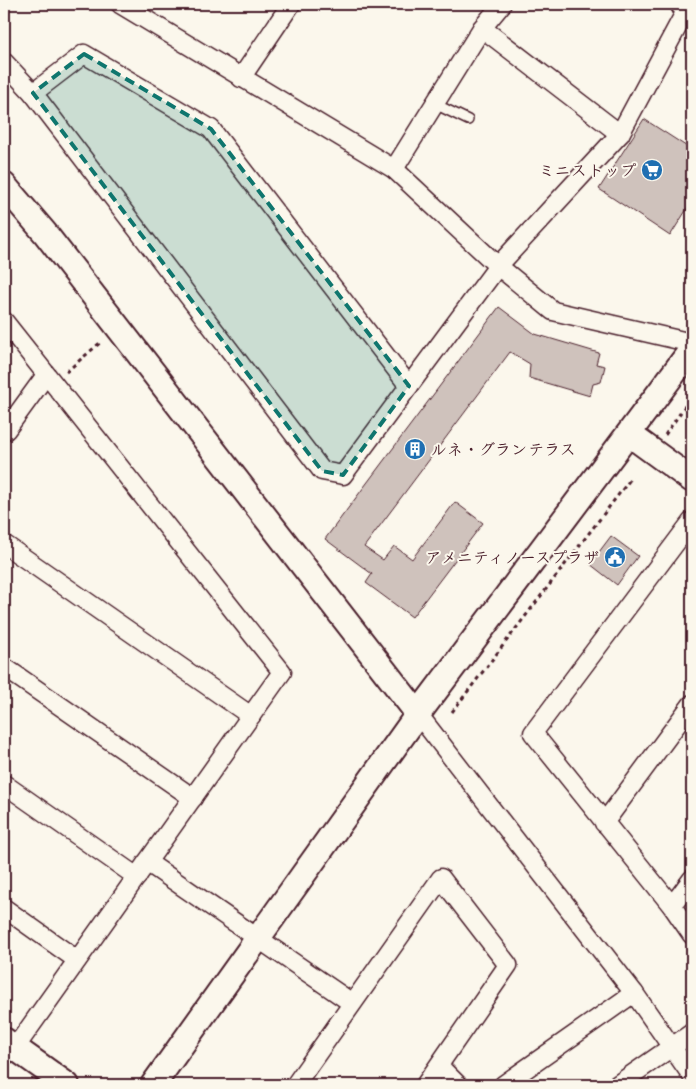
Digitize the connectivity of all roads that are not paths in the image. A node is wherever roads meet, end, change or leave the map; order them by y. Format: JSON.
{"nodes":[{"id":1,"x":291,"y":4,"type":"edge"},
{"id":2,"x":502,"y":4,"type":"edge"},
{"id":3,"x":124,"y":5,"type":"edge"},
{"id":4,"x":688,"y":6,"type":"edge"},
{"id":5,"x":482,"y":28,"type":"junction"},
{"id":6,"x":4,"y":62,"type":"edge"},
{"id":7,"x":241,"y":78,"type":"junction"},
{"id":8,"x":33,"y":94,"type":"junction"},
{"id":9,"x":435,"y":104,"type":"junction"},
{"id":10,"x":468,"y":120,"type":"dead end"},
{"id":11,"x":620,"y":134,"type":"junction"},
{"id":12,"x":394,"y":169,"type":"junction"},
{"id":13,"x":4,"y":184,"type":"edge"},
{"id":14,"x":498,"y":266,"type":"junction"},
{"id":15,"x":4,"y":321,"type":"edge"},
{"id":16,"x":692,"y":343,"type":"edge"},
{"id":17,"x":692,"y":349,"type":"edge"},
{"id":18,"x":46,"y":375,"type":"junction"},
{"id":19,"x":409,"y":386,"type":"junction"},
{"id":20,"x":4,"y":429,"type":"edge"},
{"id":21,"x":629,"y":434,"type":"junction"},
{"id":22,"x":692,"y":480,"type":"edge"},
{"id":23,"x":692,"y":521,"type":"edge"},
{"id":24,"x":4,"y":544,"type":"edge"},
{"id":25,"x":4,"y":667,"type":"edge"},
{"id":26,"x":692,"y":704,"type":"edge"},
{"id":27,"x":418,"y":714,"type":"junction"},
{"id":28,"x":251,"y":716,"type":"junction"},
{"id":29,"x":4,"y":784,"type":"edge"},
{"id":30,"x":193,"y":798,"type":"junction"},
{"id":31,"x":604,"y":823,"type":"junction"},
{"id":32,"x":147,"y":862,"type":"junction"},
{"id":33,"x":136,"y":877,"type":"junction"},
{"id":34,"x":692,"y":880,"type":"edge"},
{"id":35,"x":672,"y":906,"type":"junction"},
{"id":36,"x":4,"y":908,"type":"edge"},
{"id":37,"x":692,"y":935,"type":"edge"},
{"id":38,"x":258,"y":938,"type":"junction"},
{"id":39,"x":78,"y":960,"type":"junction"},
{"id":40,"x":634,"y":993,"type":"junction"},
{"id":41,"x":352,"y":1003,"type":"junction"},
{"id":42,"x":692,"y":1033,"type":"edge"},
{"id":43,"x":9,"y":1044,"type":"edge"},
{"id":44,"x":672,"y":1047,"type":"junction"},
{"id":45,"x":439,"y":1066,"type":"junction"},
{"id":46,"x":692,"y":1076,"type":"edge"},
{"id":47,"x":67,"y":1085,"type":"edge"},
{"id":48,"x":152,"y":1085,"type":"edge"},
{"id":49,"x":295,"y":1085,"type":"edge"},
{"id":50,"x":425,"y":1085,"type":"edge"},
{"id":51,"x":458,"y":1085,"type":"edge"},
{"id":52,"x":503,"y":1085,"type":"edge"},
{"id":53,"x":617,"y":1085,"type":"edge"}],
"edges":[{"from":1,"to":7,"type":"street"},
{"from":2,"to":5,"type":"street"},
{"from":3,"to":7,"type":"street"},
{"from":4,"to":11,"type":"street"},
{"from":5,"to":9,"type":"street"},
{"from":5,"to":11,"type":"street"},
{"from":6,"to":8,"type":"street"},
{"from":7,"to":12,"type":"street"},
{"from":8,"to":19,"type":"street"},
{"from":8,"to":19,"type":"street"},
{"from":9,"to":10,"type":"lane"},
{"from":9,"to":12,"type":"street"},
{"from":11,"to":14,"type":"street"},
{"from":12,"to":14,"type":"street"},
{"from":13,"to":27,"type":"street"},
{"from":14,"to":16,"type":"street"},
{"from":14,"to":19,"type":"street"},
{"from":15,"to":18,"type":"street"},
{"from":17,"to":21,"type":"street"},
{"from":18,"to":20,"type":"street"},
{"from":18,"to":28,"type":"street"},
{"from":21,"to":22,"type":"street"},
{"from":21,"to":27,"type":"street"},
{"from":23,"to":31,"type":"street"},
{"from":24,"to":28,"type":"street"},
{"from":25,"to":30,"type":"street"},
{"from":26,"to":31,"type":"street"},
{"from":27,"to":38,"type":"street"},
{"from":27,"to":40,"type":"street"},
{"from":28,"to":30,"type":"street"},
{"from":29,"to":33,"type":"street"},
{"from":30,"to":32,"type":"street"},
{"from":31,"to":35,"type":"street"},
{"from":32,"to":33,"type":"street"},
{"from":32,"to":38,"type":"street"},
{"from":33,"to":39,"type":"street"},
{"from":34,"to":35,"type":"street"},
{"from":35,"to":37,"type":"street"},
{"from":36,"to":39,"type":"street"},
{"from":38,"to":41,"type":"street"},
{"from":38,"to":48,"type":"street"},
{"from":39,"to":43,"type":"street"},
{"from":40,"to":44,"type":"street"},
{"from":40,"to":52,"type":"street"},
{"from":41,"to":45,"type":"street"},
{"from":41,"to":49,"type":"street"},
{"from":42,"to":44,"type":"street"},
{"from":43,"to":47,"type":"street"},
{"from":44,"to":46,"type":"street"},
{"from":44,"to":53,"type":"street"},
{"from":45,"to":50,"type":"street"},
{"from":45,"to":51,"type":"street"}]}
